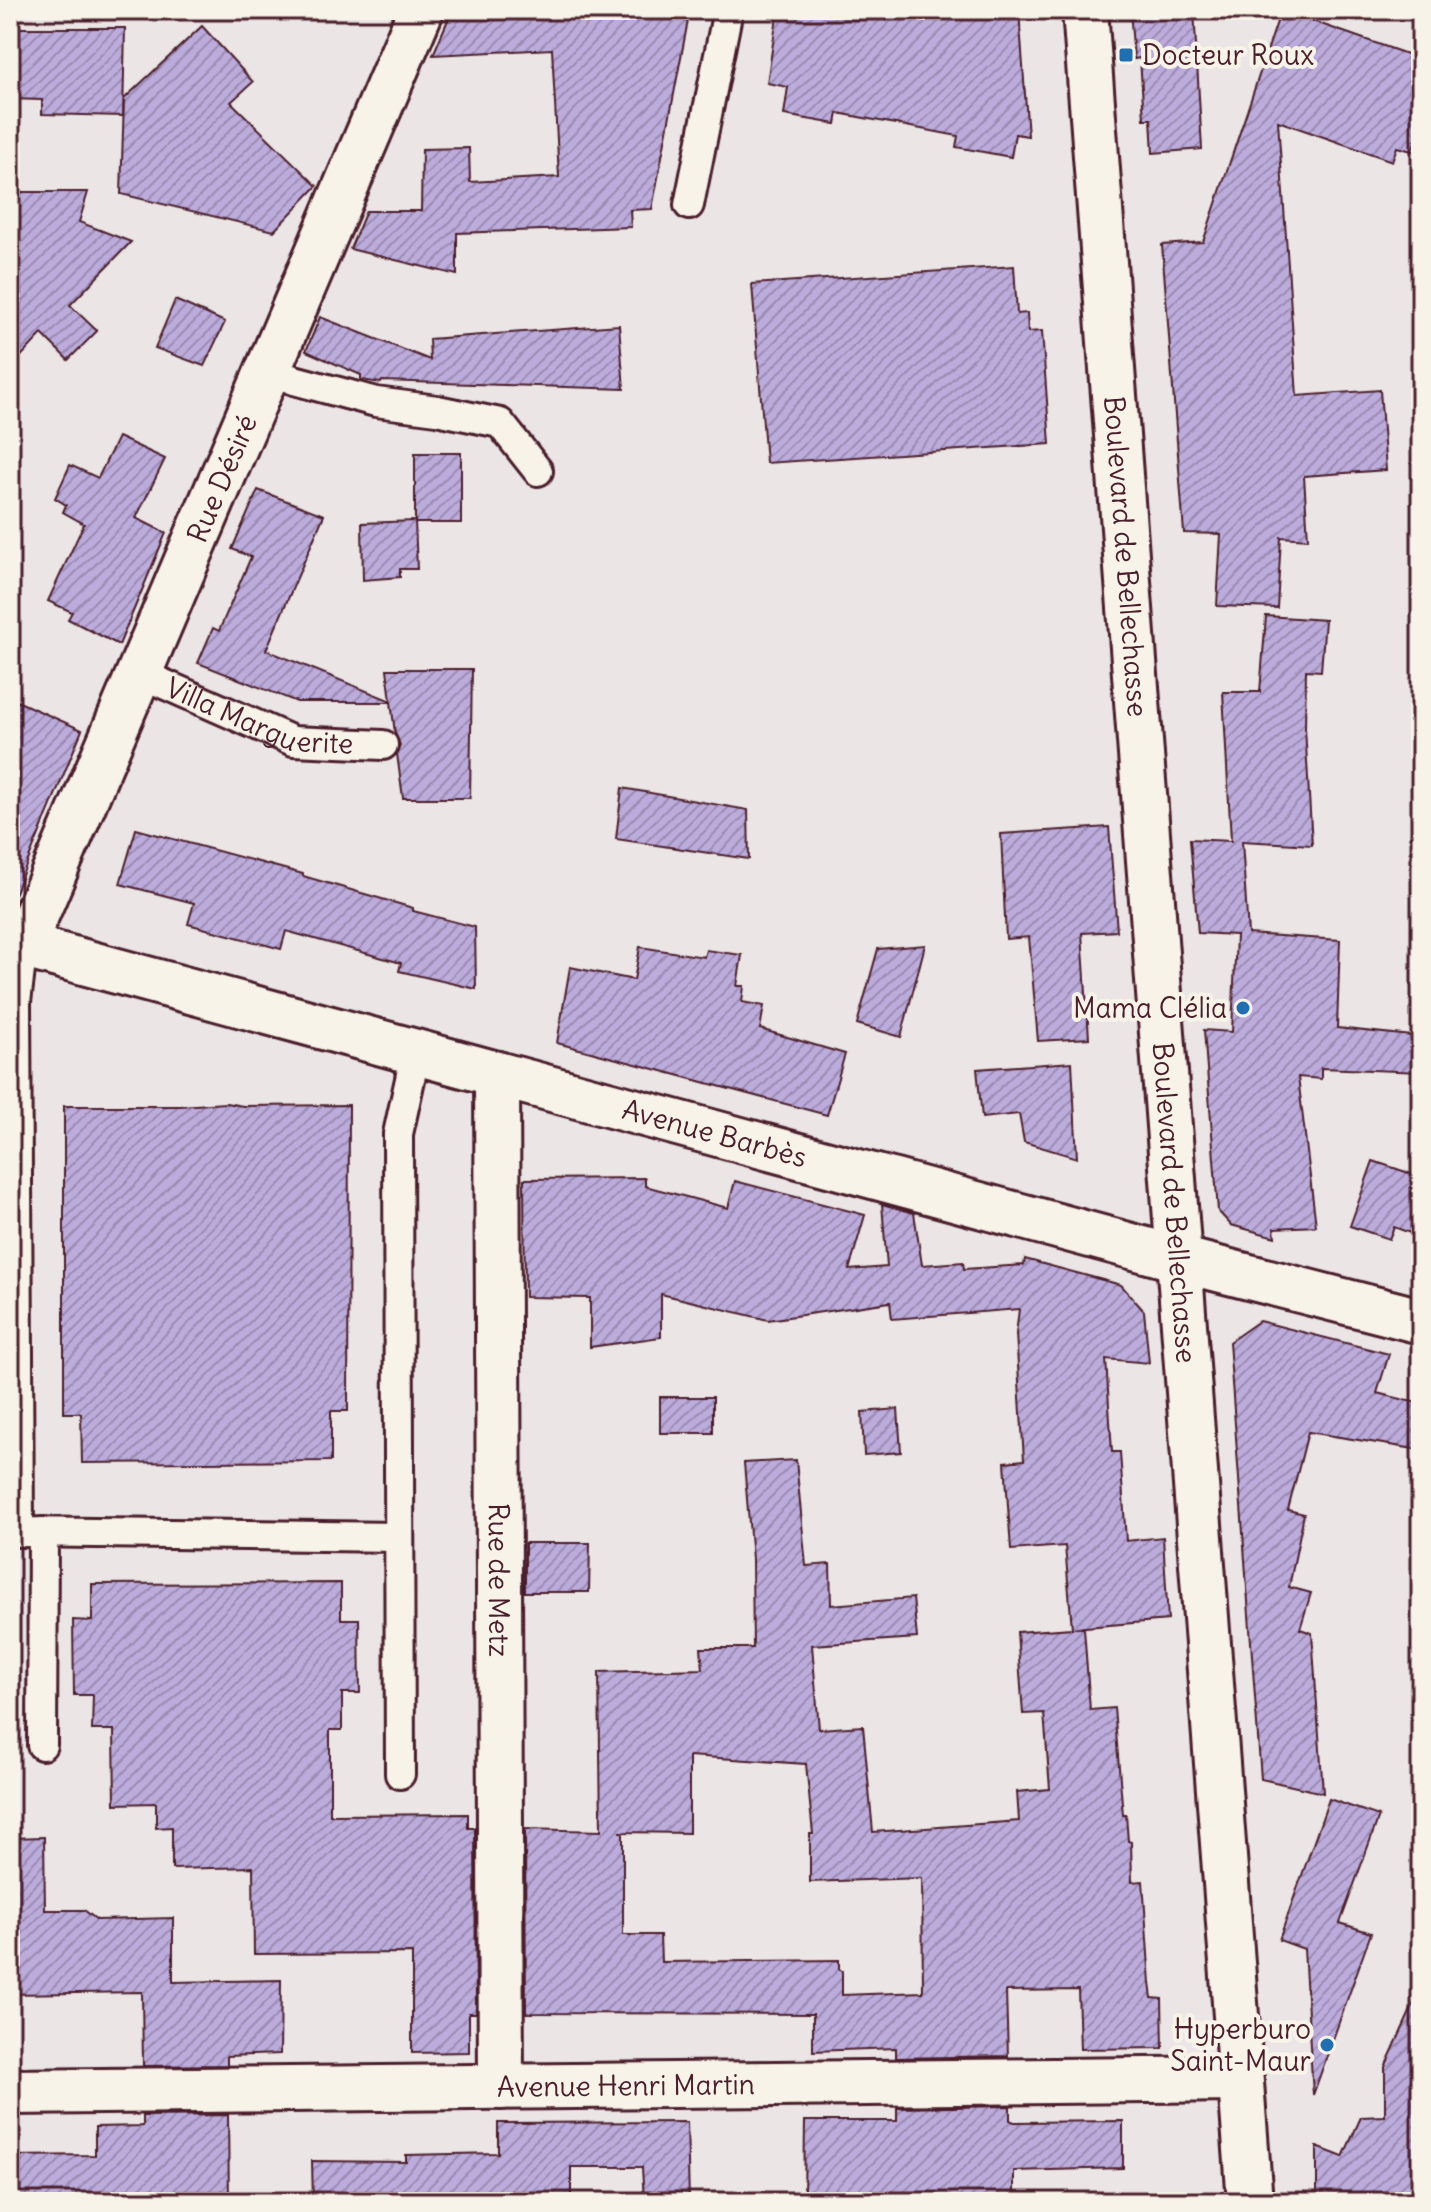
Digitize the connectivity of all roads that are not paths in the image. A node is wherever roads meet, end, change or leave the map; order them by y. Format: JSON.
{"nodes":[{"id":1,"x":421,"y":10,"type":"edge"},
{"id":2,"x":728,"y":10,"type":"edge"},
{"id":3,"x":1085,"y":10,"type":"edge"},
{"id":4,"x":689,"y":205,"type":"dead end"},
{"id":5,"x":268,"y":370,"type":"junction"},
{"id":6,"x":538,"y":471,"type":"dead end"},
{"id":7,"x":139,"y":673,"type":"junction"},
{"id":8,"x":383,"y":745,"type":"dead end"},
{"id":9,"x":16,"y":944,"type":"edge"},
{"id":10,"x":416,"y":1052,"type":"junction"},
{"id":11,"x":497,"y":1074,"type":"junction"},
{"id":12,"x":1179,"y":1259,"type":"junction"},
{"id":13,"x":1421,"y":1321,"type":"edge"},
{"id":14,"x":43,"y":1532,"type":"junction"},
{"id":15,"x":399,"y":1537,"type":"junction"},
{"id":16,"x":42,"y":1745,"type":"dead end"},
{"id":17,"x":400,"y":1774,"type":"dead end"},
{"id":18,"x":1240,"y":2079,"type":"junction"},
{"id":19,"x":501,"y":2087,"type":"junction"},
{"id":20,"x":10,"y":2092,"type":"edge"},
{"id":21,"x":1250,"y":2202,"type":"edge"}],
"edges":[{"from":1,"to":5,"type":"street","name":"Rue Désiré"},
{"from":2,"to":4,"type":"lane"},
{"from":3,"to":12,"type":"street","name":"Boulevard de Bellechasse"},
{"from":5,"to":6,"type":"lane"},
{"from":5,"to":7,"type":"street","name":"Rue Désiré"},
{"from":7,"to":8,"type":"lane","name":"Villa Marguerite"},
{"from":7,"to":9,"type":"street","name":"Rue Désiré"},
{"from":9,"to":10,"type":"street","name":"Avenue Barbès"},
{"from":9,"to":14,"type":"lane"},
{"from":10,"to":11,"type":"street","name":"Avenue Barbès"},
{"from":10,"to":15,"type":"lane"},
{"from":11,"to":12,"type":"street","name":"Avenue Barbès"},
{"from":11,"to":19,"type":"street","name":"Rue de Metz"},
{"from":12,"to":13,"type":"street","name":"Avenue Barbès"},
{"from":12,"to":18,"type":"street","name":"Boulevard de Bellechasse"},
{"from":14,"to":15,"type":"lane"},
{"from":14,"to":16,"type":"lane"},
{"from":15,"to":17,"type":"lane"},
{"from":18,"to":19,"type":"street","name":"Avenue Henri Martin"},
{"from":18,"to":21,"type":"street","name":"Boulevard de Bellechasse"},
{"from":19,"to":20,"type":"street","name":"Avenue Henri Martin"}]}
